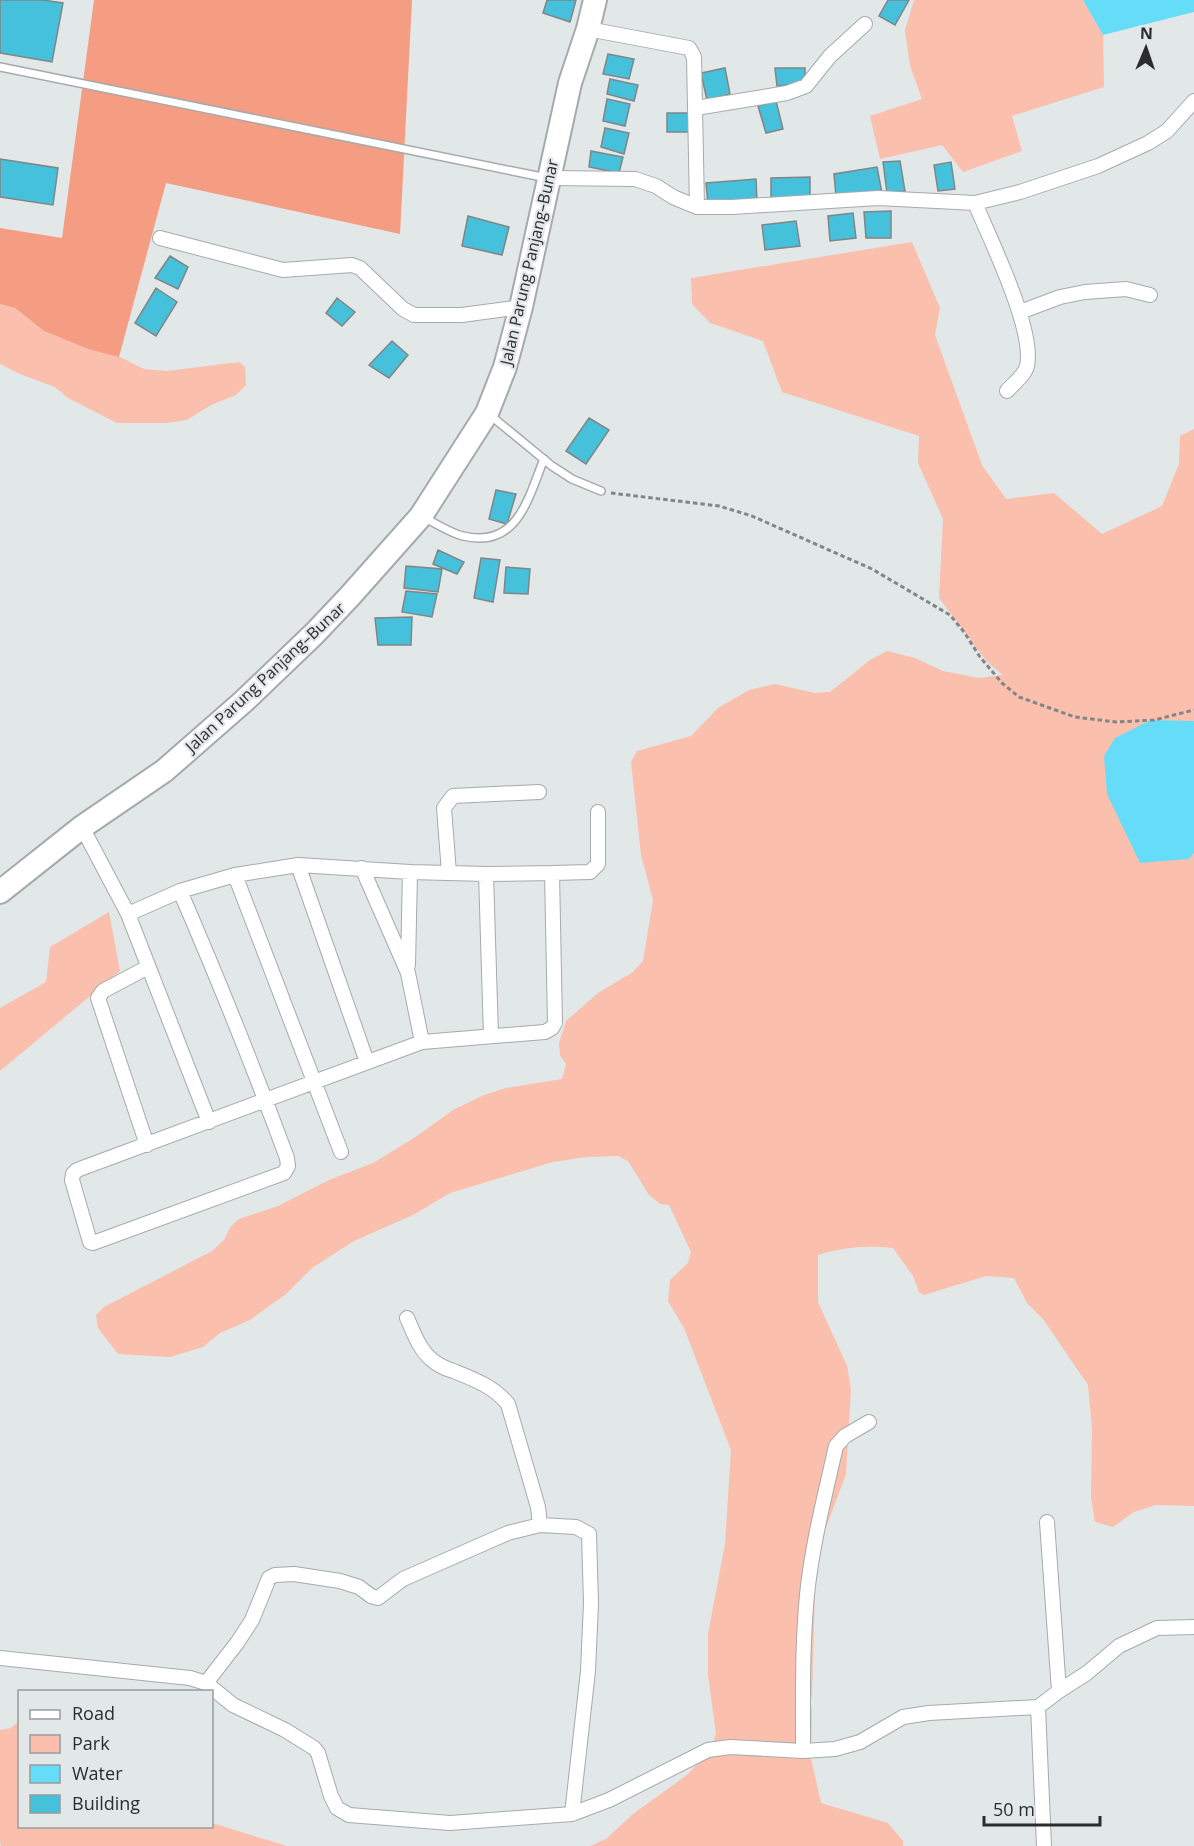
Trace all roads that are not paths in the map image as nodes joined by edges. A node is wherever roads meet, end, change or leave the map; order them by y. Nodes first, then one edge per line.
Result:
1 (595, 0) edge
2 (865, 24) dead end
3 (588, 29) junction
4 (0, 67) edge
5 (1194, 101) edge
6 (696, 108) junction
7 (550, 178) junction
8 (975, 203) junction
9 (697, 207) junction
10 (160, 238) dead end
11 (1150, 295) dead end
12 (521, 307) junction
13 (1020, 312) junction
14 (1007, 391) dead end
15 (487, 413) junction
16 (544, 459) junction
17 (601, 491) road end
18 (421, 516) junction
19 (539, 792) dead end
20 (598, 812) dead end
21 (82, 827) junction
22 (298, 865) junction
23 (362, 868) junction
24 (410, 872) junction
25 (449, 873) junction
26 (552, 873) junction
27 (486, 874) junction
28 (235, 875) junction
29 (180, 891) junction
30 (0, 892) edge
31 (128, 914) junction
32 (148, 967) junction
33 (408, 973) junction
34 (490, 1036) junction
35 (422, 1042) junction
36 (367, 1062) junction
37 (315, 1082) junction
38 (266, 1101) junction
39 (209, 1122) junction
40 (147, 1145) junction
41 (341, 1152) dead end
42 (407, 1318) dead end
43 (869, 1422) dead end
44 (1047, 1522) dead end
45 (540, 1525) junction
46 (1194, 1627) edge
47 (0, 1658) edge
48 (206, 1683) junction
49 (1059, 1691) junction
50 (1038, 1707) junction
51 (803, 1751) junction
52 (572, 1814) junction
53 (1044, 1846) edge

1 - 3 main road, Jalan Parung Panjang–Bunar
2 - 6 street
3 - 6 street
3 - 7 main road, Jalan Parung Panjang–Bunar
4 - 7 lane
5 - 8 street
6 - 9 street
7 - 9 street
7 - 12 main road, Jalan Parung Panjang–Bunar
8 - 9 street
8 - 13 street
10 - 12 street
11 - 13 street
12 - 15 main road, Jalan Parung Panjang–Bunar
13 - 14 street
15 - 16 lane
15 - 18 main road, Jalan Parung Panjang–Bunar
16 - 17 lane
16 - 18 lane
18 - 21 main road, Jalan Parung Panjang–Bunar
19 - 25 street
20 - 26 street
21 - 30 main road, Jalan Parung Panjang–Bunar
21 - 31 street
22 - 23 street
22 - 28 street
22 - 36 street
23 - 24 street
23 - 33 street
24 - 25 street
24 - 33 street
25 - 27 street
26 - 27 street
26 - 34 street
27 - 34 street
28 - 29 street
28 - 37 street
29 - 31 street
29 - 38 street
31 - 32 street
32 - 39 street
32 - 40 street
33 - 35 street
34 - 35 street
35 - 36 street
36 - 37 street
37 - 38 street
37 - 41 street
38 - 39 street
38 - 40 street
39 - 40 street
42 - 45 street
43 - 51 street
44 - 49 street
45 - 48 street
45 - 52 street
46 - 49 street
47 - 48 street
48 - 52 street
49 - 50 street
50 - 51 street
50 - 53 street
51 - 52 street

